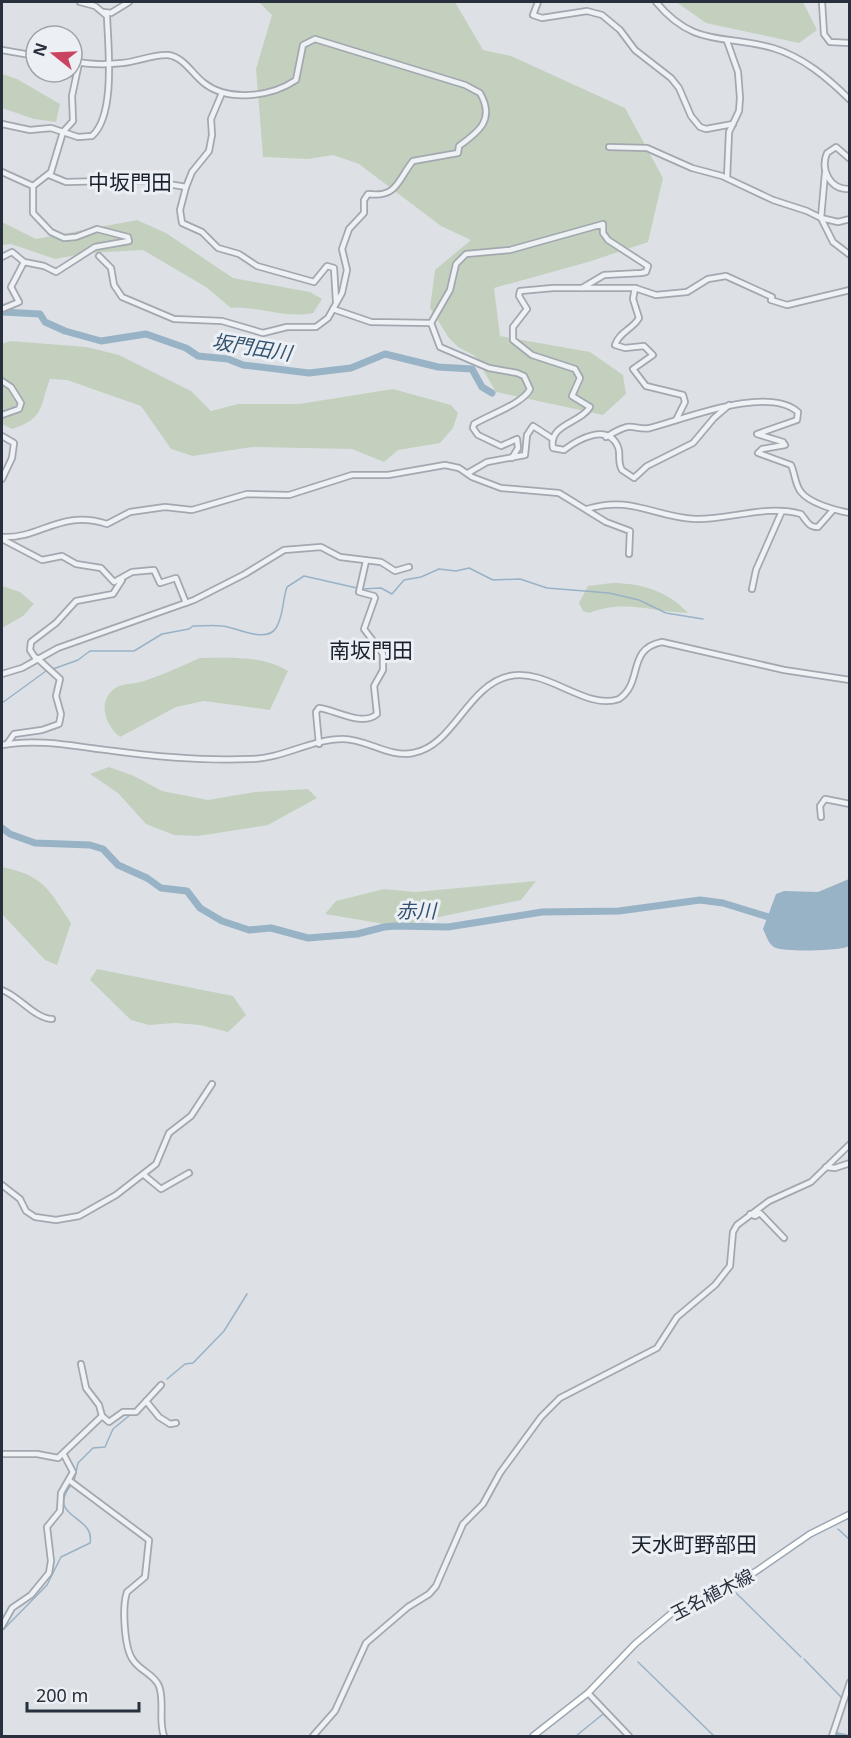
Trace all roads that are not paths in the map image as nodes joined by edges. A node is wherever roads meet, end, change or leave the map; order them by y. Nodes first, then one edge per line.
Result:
1 (80, 2) edge
2 (129, 2) edge
3 (538, 2) edge
4 (656, 2) edge
5 (822, 2) edge
6 (104, 12) junction
7 (727, 40) junction
8 (849, 43) edge
9 (2, 50) edge
10 (24, 54) edge
11 (109, 63) junction
12 (84, 64) edge
13 (75, 84) edge
14 (222, 93) junction
15 (849, 100) edge
16 (2, 124) edge
17 (733, 124) junction
18 (63, 132) junction
19 (609, 147) dead end
20 (849, 159) edge
21 (825, 170) junction
22 (2, 172) edge
23 (49, 175) junction
24 (727, 178) junction
25 (33, 186) junction
26 (186, 187) junction
27 (849, 189) edge
28 (820, 218) junction
29 (849, 219) edge
30 (849, 249) edge
31 (847, 254) edge
32 (99, 256) dead end
33 (2, 257) edge
34 (24, 262) junction
35 (582, 288) junction
36 (634, 288) junction
37 (849, 290) edge
38 (336, 301) junction
39 (2, 309) edge
40 (333, 309) junction
41 (431, 323) junction
42 (2, 381) edge
43 (729, 405) junction
44 (2, 415) edge
45 (676, 420) junction
46 (2, 436) edge
47 (606, 437) junction
48 (553, 439) junction
49 (512, 458) junction
50 (468, 473) junction
51 (2, 478) edge
52 (586, 509) junction
53 (782, 510) junction
54 (833, 510) junction
55 (849, 513) edge
56 (2, 538) edge
57 (629, 554) dead end
58 (366, 561) junction
59 (409, 567) dead end
60 (122, 580) junction
61 (752, 589) dead end
62 (186, 603) junction
63 (37, 658) junction
64 (2, 674) edge
65 (849, 680) edge
66 (319, 744) junction
67 (4, 745) edge
68 (849, 804) edge
69 (821, 817) dead end
70 (2, 990) edge
71 (52, 1020) dead end
72 (212, 1084) dead end
73 (849, 1144) edge
74 (849, 1163) edge
75 (826, 1167) junction
76 (189, 1173) dead end
77 (144, 1175) junction
78 (2, 1185) edge
79 (750, 1214) junction
80 (784, 1238) dead end
81 (81, 1364) dead end
82 (161, 1385) dead end
83 (146, 1401) junction
84 (102, 1416) junction
85 (176, 1423) dead end
86 (2, 1454) edge
87 (64, 1455) junction
88 (70, 1481) junction
89 (849, 1514) edge
90 (2, 1626) edge
91 (849, 1682) edge
92 (588, 1693) junction
93 (833, 1734) edge
94 (628, 1736) edge
95 (164, 1737) edge
96 (313, 1737) edge
97 (533, 1737) edge

1 - 6 street
2 - 6 street
3 - 17 street
4 - 7 street
5 - 8 street
6 - 11 street
7 - 15 street
7 - 17 street
9 - 10 street
11 - 12 street
11 - 14 street
11 - 18 street
13 - 18 street
14 - 26 street
14 - 38 street
16 - 18 street
17 - 24 street
18 - 23 street
19 - 24 street
20 - 21 street
21 - 27 street
21 - 28 street
22 - 25 street
23 - 25 street
23 - 26 street
24 - 28 street
25 - 34 street
26 - 38 street
28 - 29 street
28 - 31 street
30 - 31 street
32 - 40 street
33 - 34 street
34 - 39 street
35 - 36 street
35 - 41 street
35 - 48 street
36 - 37 street
36 - 45 street
38 - 40 street
40 - 41 street
41 - 49 street
42 - 44 street
43 - 45 street
43 - 47 street
43 - 54 street
45 - 47 street
46 - 51 street
47 - 48 street
48 - 49 street
49 - 50 street
50 - 52 street
50 - 56 street
52 - 53 street
52 - 57 street
53 - 54 street
53 - 61 street
54 - 55 street
56 - 60 street
58 - 59 street
58 - 62 street
58 - 66 street
60 - 62 street
60 - 63 street
62 - 63 street
63 - 64 street
63 - 67 street
65 - 66 street
66 - 67 street
68 - 69 street
70 - 71 street
72 - 77 street
73 - 75 street
74 - 75 street
75 - 79 street
76 - 77 street
77 - 78 street
79 - 80 street
79 - 96 street
81 - 84 street
82 - 83 street
83 - 84 street
83 - 85 street
84 - 87 street
86 - 87 street
87 - 88 street
88 - 90 street
88 - 95 street
89 - 92 main road, 玉名植木線
91 - 93 street
92 - 94 street
92 - 97 main road, 玉名植木線

